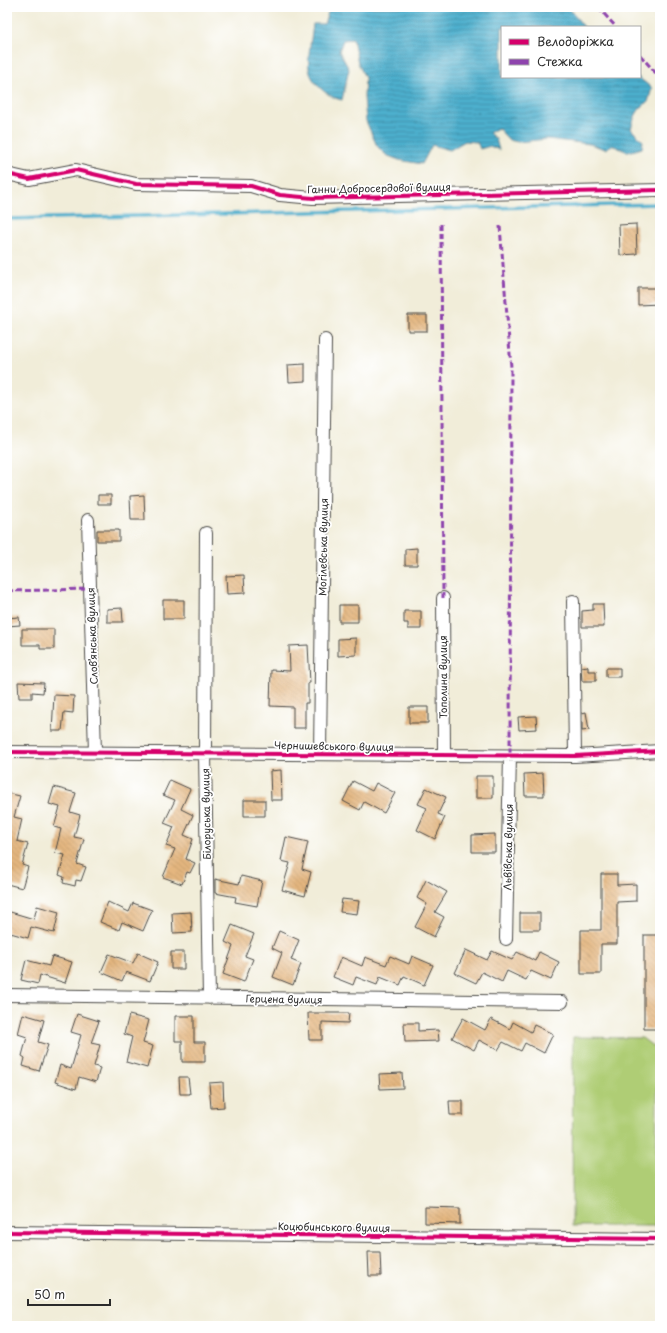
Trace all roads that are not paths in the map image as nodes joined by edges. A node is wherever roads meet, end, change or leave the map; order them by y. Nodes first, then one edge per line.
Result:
1 (7, 174) edge
2 (660, 190) edge
3 (325, 340) dead end
4 (88, 520) dead end
5 (206, 533) dead end
6 (443, 598) dead end
7 (573, 601) dead end
8 (660, 751) edge
9 (7, 752) edge
10 (96, 752) junction
11 (205, 753) junction
12 (320, 754) junction
13 (444, 755) junction
14 (510, 756) junction
15 (575, 756) junction
16 (506, 939) dead end
17 (7, 995) edge
18 (209, 998) junction
19 (562, 1002) dead end
20 (7, 1232) edge
21 (660, 1238) edge

1 - 2 street, Ганни Добросердової вулиця
3 - 12 street, Могілевська вулиця
4 - 10 street, Слов’янська вулиця
5 - 11 street, Білоруська вулиця
6 - 13 street, Тополина вулиця
7 - 15 street
8 - 15 street, Чернишевського вулиця
9 - 10 street, Чернишевського вулиця
10 - 11 street, Чернишевського вулиця
11 - 12 street, Чернишевського вулиця
11 - 18 street, Білоруська вулиця
12 - 13 street, Чернишевського вулиця
13 - 14 street, Чернишевського вулиця
14 - 15 street, Чернишевського вулиця
14 - 16 street, Львівська вулиця
17 - 18 street, Герцена вулиця
18 - 19 street, Герцена вулиця
20 - 21 street, Коцюбинського вулиця

